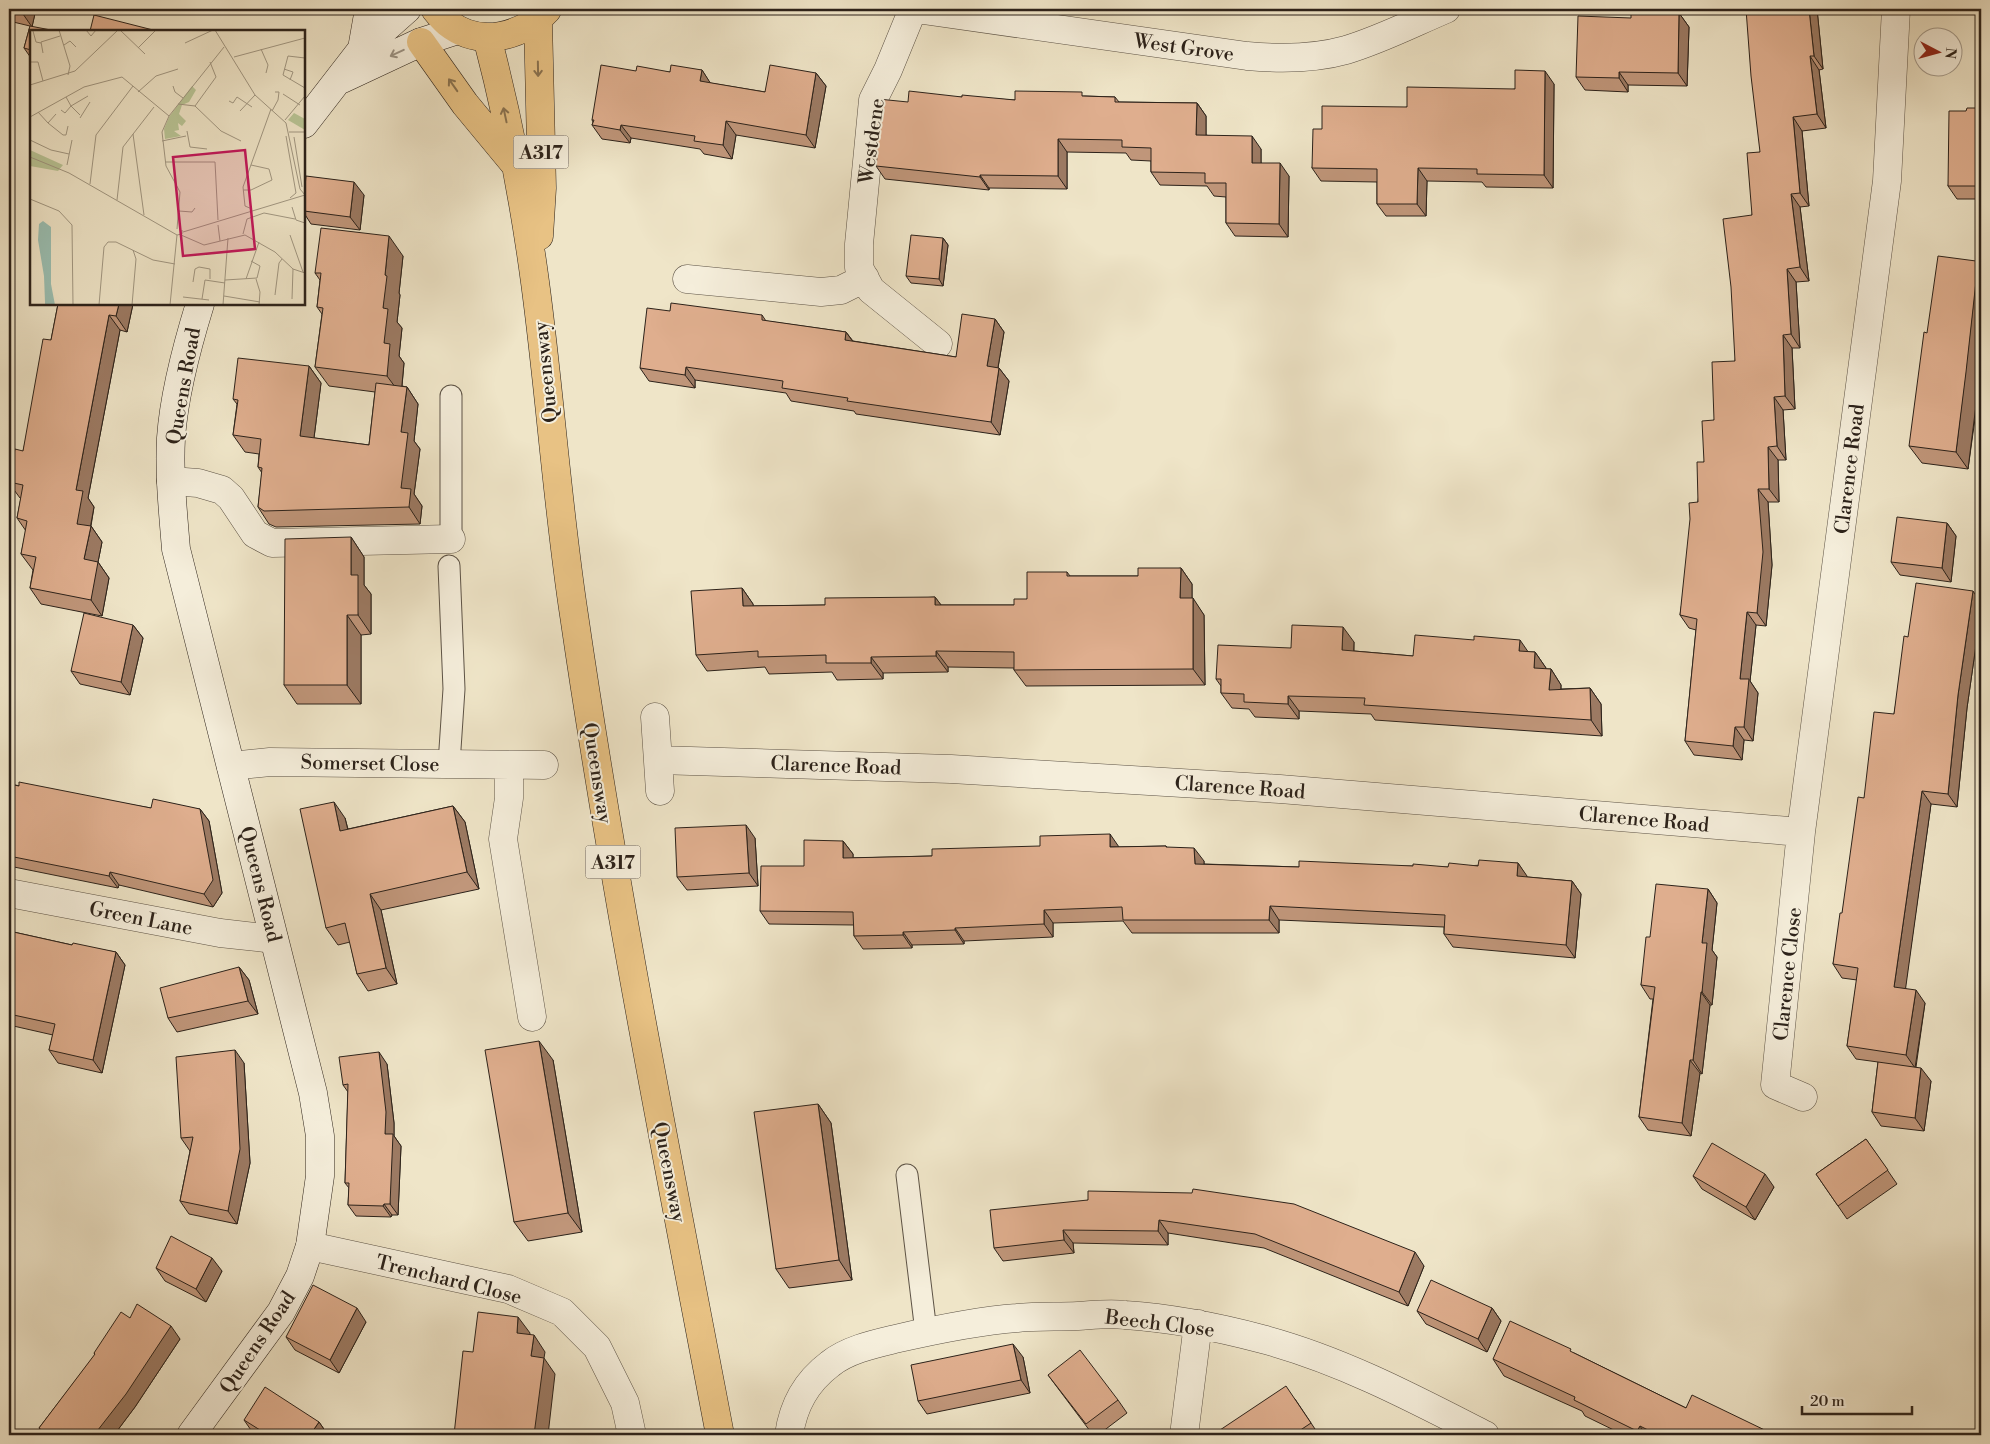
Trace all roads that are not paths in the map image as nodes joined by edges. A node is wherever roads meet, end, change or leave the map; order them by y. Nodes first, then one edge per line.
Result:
1 (369, 9) edge
2 (407, 9) edge
3 (435, 9) edge
4 (914, 9) edge
5 (1446, 9) edge
6 (1896, 9) edge
7 (543, 14) edge
8 (458, 30) junction
9 (487, 37) junction
10 (420, 42) junction
11 (362, 49) junction
12 (336, 82) junction
13 (305, 123) edge
14 (516, 165) junction
15 (865, 278) junction
16 (687, 279) dead end
17 (535, 284) junction
18 (200, 305) edge
19 (938, 344) dead end
20 (450, 396) dead end
21 (171, 481) junction
22 (451, 539) joint
23 (449, 566) dead end
24 (655, 717) dead end
25 (658, 760) junction
26 (449, 764) junction
27 (509, 765) junction
28 (544, 765) dead end
29 (231, 766) junction
30 (660, 791) dead end
31 (1801, 832) junction
32 (9, 893) edge
33 (274, 939) junction
34 (532, 1017) dead end
35 (1803, 1097) dead end
36 (907, 1175) dead end
37 (310, 1246) junction
38 (1198, 1324) junction
39 (926, 1332) junction
40 (191, 1435) edge
41 (632, 1435) edge
42 (720, 1435) edge
43 (789, 1435) edge
44 (1184, 1435) edge
45 (1485, 1435) edge

1 - 11 street
2 - 11 street
3 - 8 main road
4 - 5 street, West Grove
4 - 15 street, Westdene
6 - 31 street, Clarence Road
7 - 9 main road
7 -> 17 main road, Queensway / A317
8 - 9 main road
8 - 10 street
14 -> 9 main road, Queensway / A317
10 -> 12 street
14 -> 10 main road, A317
11 - 12 street
12 - 13 street
14 - 17 main road, Queensway / A317
15 - 16 street
15 - 19 street, Westdene
17 - 42 main road, Queensway / A317
18 - 21 street, Queens Road
20 - 22 lane
21 - 22 street
21 - 29 street, Queens Road
23 - 26 lane
24 - 25 street
25 - 30 street
25 - 31 street, Clarence Road
26 - 27 street, Somerset Close
26 - 29 street, Somerset Close
27 - 28 street, Somerset Close
27 - 34 street
29 - 33 street, Queens Road
31 - 35 street, Clarence Close
32 - 33 street, Green Lane
33 - 37 street, Queens Road
36 - 39 lane
37 - 40 street, Queens Road
37 - 41 street, Trenchard Close
38 - 39 street, Beech Close
38 - 44 street
38 - 45 street, Beech Close
39 - 43 street, Beech Close

